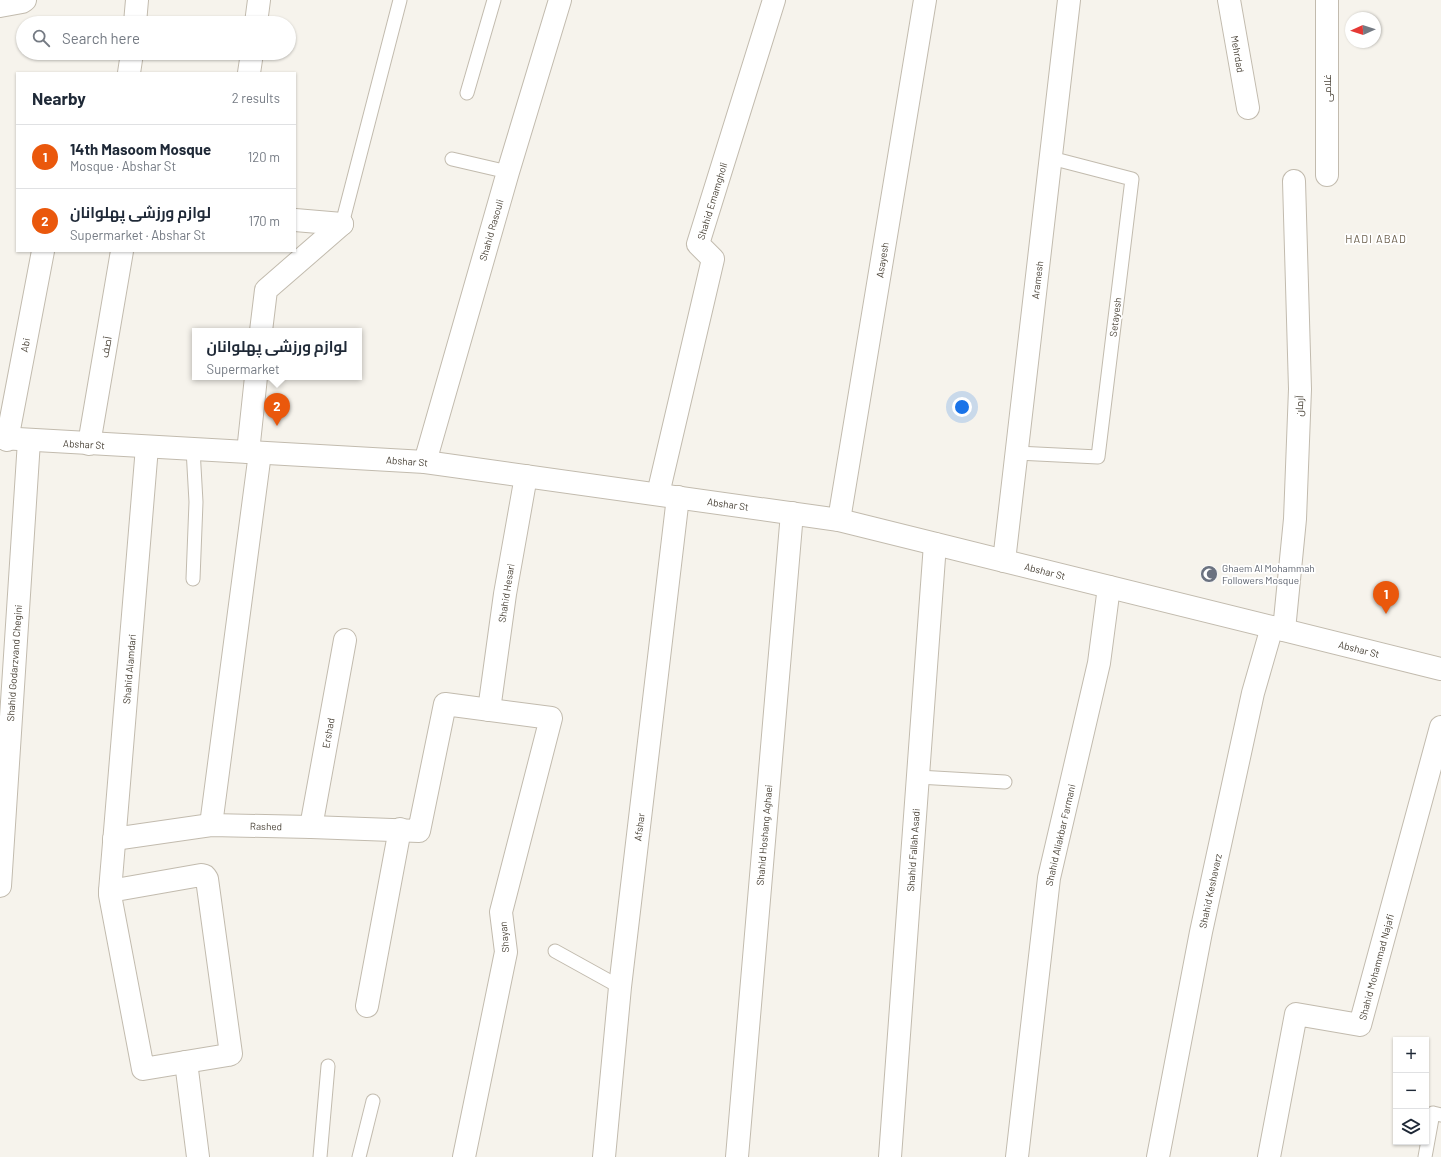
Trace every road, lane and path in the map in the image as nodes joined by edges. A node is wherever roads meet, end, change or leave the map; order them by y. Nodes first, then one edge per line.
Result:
1 (25, 0) edge
2 (137, 0) edge
3 (259, 0) edge
4 (400, 0) edge
5 (494, 0) edge
6 (560, 0) edge
7 (774, 0) edge
8 (925, 0) edge
9 (1069, 0) edge
10 (1229, 0) edge
11 (1327, 0) edge
12 (0, 6) edge
13 (136, 16) edge
14 (257, 16) edge
15 (131, 60) edge
16 (251, 60) edge
17 (130, 72) edge
18 (249, 72) edge
19 (467, 93) dead end
20 (1248, 108) dead end
21 (1051, 158) junction
22 (452, 159) dead end
23 (508, 172) junction
24 (1327, 175) dead end
25 (1294, 181) dead end
26 (296, 220) edge
27 (342, 224) junction
28 (43, 252) edge
29 (122, 252) edge
30 (261, 328) edge
31 (256, 380) edge
32 (4, 439) edge
33 (29, 441) junction
34 (89, 444) junction
35 (147, 447) junction
36 (193, 449) junction
37 (254, 453) junction
38 (1017, 453) junction
39 (425, 462) junction
40 (526, 476) junction
41 (668, 496) junction
42 (792, 513) junction
43 (839, 520) junction
44 (936, 544) junction
45 (1004, 561) junction
46 (193, 579) dead end
47 (1109, 587) junction
48 (1278, 629) junction
49 (345, 640) dead end
50 (1441, 669) edge
51 (489, 710) junction
52 (1441, 727) edge
53 (918, 777) junction
54 (1005, 782) dead end
55 (211, 825) junction
56 (311, 827) junction
57 (409, 830) junction
58 (114, 839) junction
59 (0, 886) edge
60 (110, 891) junction
61 (555, 951) dead end
62 (620, 987) junction
63 (366, 1006) dead end
64 (186, 1062) junction
65 (328, 1066) dead end
66 (373, 1101) dead end
67 (1441, 1114) edge
68 (198, 1157) edge
69 (320, 1157) edge
70 (359, 1157) edge
71 (464, 1157) edge
72 (604, 1157) edge
73 (737, 1157) edge
74 (890, 1157) edge
75 (1017, 1157) edge
76 (1158, 1157) edge
77 (1270, 1157) edge
78 (1425, 1157) edge

1 - 12 street
2 - 13 street
3 - 14 street
4 - 27 lane
5 - 19 lane
6 - 23 street, Shahid Rasouli
7 - 41 street, Shahid Emamgholi
8 - 43 street, Asayesh
9 - 21 street, Aramesh
10 - 20 street, Mehrdad
11 - 24 street, غلامی
15 - 17 street
16 - 18 street
21 - 38 street, Aramesh
21 - 38 lane, Setayesh
22 - 23 lane
23 - 39 street, Shahid Rasouli
25 - 48 street, آرمان
26 - 27 street
27 - 30 street
28 - 32 street, Abi
29 - 34 street, آصف
31 - 37 street
32 - 33 street, Abshar St
33 - 34 street, Abshar St
33 - 59 street, Shahid Godarzvand Chegini
34 - 35 street, Abshar St
35 - 36 street, Abshar St
35 - 58 street, Shahid Alamdari
36 - 37 street, Abshar St
36 - 46 lane
37 - 39 street, Abshar St
37 - 55 street
38 - 45 street, Aramesh
39 - 40 street, Abshar St
40 - 41 street, Abshar St
40 - 51 street, Shahid Hesari
41 - 42 street, Abshar St
41 - 62 street, Afshar
42 - 43 street, Abshar St
42 - 73 street, Shahid Hoshang Aghaei
43 - 44 street, Abshar St
44 - 45 street, Abshar St
44 - 53 street, Shahid Fallah Asadi
45 - 47 street, Abshar St
47 - 48 street, Abshar St
47 - 75 street, Shahid Aliakbar Farmani
48 - 50 street, Abshar St
48 - 76 street, Shahid Keshavarz
49 - 56 street, Ershad
51 - 57 street
51 - 71 street, Shayan
52 - 77 street, Shahid Mohammad Najafi
53 - 54 lane
53 - 74 street, Shahid Fallah Asadi
55 - 56 street, Rashed
55 - 58 street, Rashed
56 - 57 street, Rashed
57 - 63 street
58 - 60 street, Shahid Alamdari
60 - 64 street, Shahid Alamdari
60 - 64 street
61 - 62 lane
62 - 72 street, Afshar
64 - 68 street
65 - 69 lane
66 - 70 lane
67 - 78 lane

